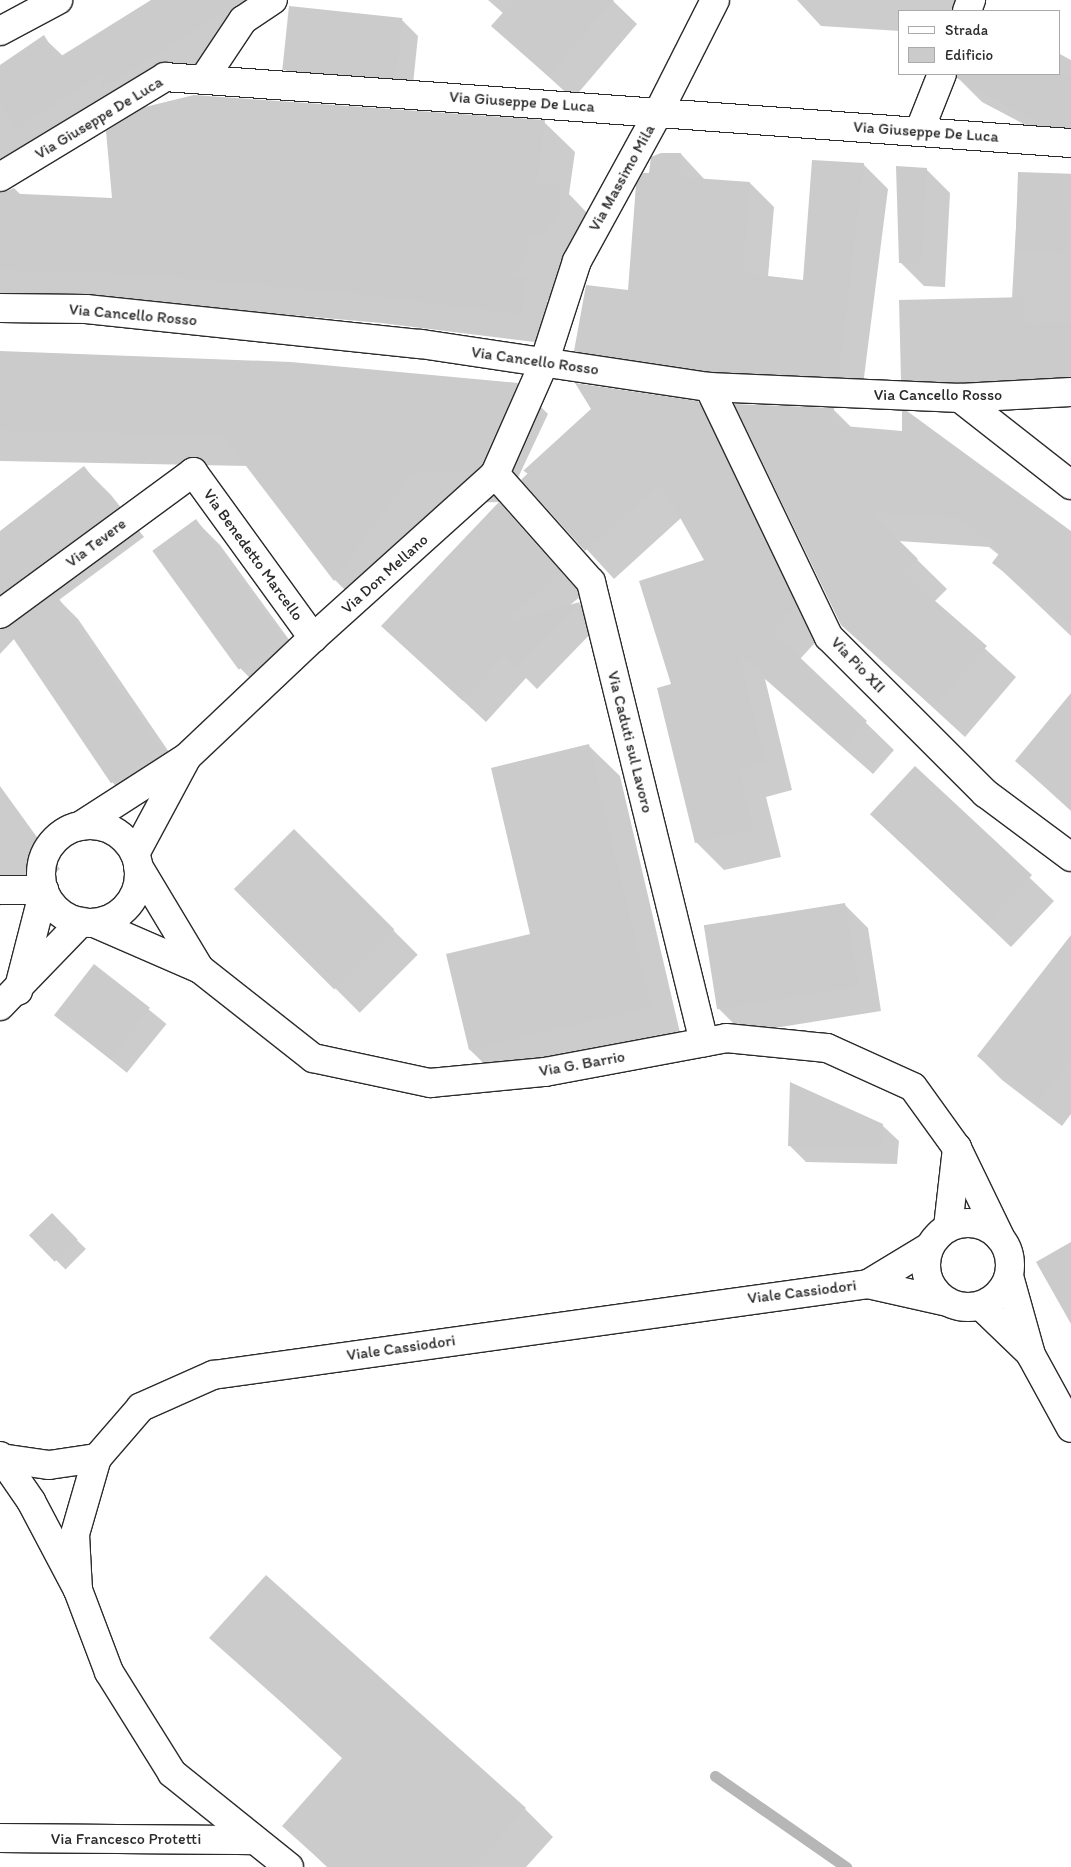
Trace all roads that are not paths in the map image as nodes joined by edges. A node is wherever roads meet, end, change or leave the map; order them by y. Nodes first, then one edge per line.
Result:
1 (58, 0) edge
2 (273, 0) edge
3 (715, 0) edge
4 (30, 7) edge
5 (0, 31) edge
6 (942, 75) edge
7 (203, 80) junction
8 (659, 111) junction
9 (918, 132) junction
10 (1071, 143) edge
11 (0, 177) edge
12 (0, 308) edge
13 (544, 363) junction
14 (709, 387) junction
15 (1071, 392) edge
16 (960, 398) junction
17 (192, 472) joint
18 (495, 474) junction
19 (1071, 485) edge
20 (0, 614) edge
21 (312, 638) junction
22 (187, 757) junction
23 (80, 826) junction
24 (1071, 857) edge
25 (136, 860) junction
26 (0, 890) edge
27 (44, 890) junction
28 (87, 923) junction
29 (200, 969) junction
30 (9, 998) edge
31 (704, 1042) junction
32 (956, 1148) junction
33 (948, 1227) junction
34 (1000, 1237) junction
35 (929, 1247) junction
36 (1009, 1276) junction
37 (868, 1284) junction
38 (947, 1302) junction
39 (980, 1306) junction
40 (1031, 1354) junction
41 (1071, 1428) edge
42 (1, 1457) edge
43 (97, 1458) junction
44 (78, 1590) junction
45 (0, 1838) edge
46 (252, 1840) junction
47 (289, 1867) edge

1 - 4 street
2 - 7 street
3 - 8 street, Via Massimo Mila
4 - 5 street
6 - 9 street
7 - 8 street, Via Giuseppe De Luca
7 - 11 street, Via Giuseppe De Luca
8 - 9 street, Via Giuseppe De Luca
8 - 13 street, Via Massimo Mila
9 - 10 street, Via Giuseppe De Luca
12 - 13 street, Via Cancello Rosso
13 - 14 street, Via Cancello Rosso
13 - 18 street, Via Don Mellano
14 - 16 street, Via Cancello Rosso
14 - 24 street, Via Pio XII
15 - 16 street, Via Cancello Rosso
16 - 19 street
17 - 20 street, Via Tevere
17 - 21 street, Via Benedetto Marcello
18 - 21 street, Via Don Mellano
18 - 31 street, Via Caduti sul Lavoro
21 - 22 street, Via Don Mellano
22 - 23 street
22 - 25 street
23 - 25 street
23 - 27 street
25 - 28 street
25 - 29 street
26 - 27 street
27 - 28 street
27 - 30 street
28 - 29 street
28 - 30 street
29 - 31 street, Via G. Barrio
31 - 32 street, Via G. Barrio
32 - 33 street
32 - 34 street, Via G. Barrio
33 - 34 street
33 - 35 street
34 - 36 street
35 - 37 street, Viale Cassiodori
35 - 38 street
36 - 39 street
36 - 40 street
37 - 38 street, Viale Cassiodori
37 - 43 street, Viale Cassiodori
38 - 39 street
39 - 40 street
40 - 41 street
42 - 43 street
42 - 44 street
43 - 44 street, Viale Cassiodori
44 - 46 street
45 - 46 street, Via Francesco Protetti
46 - 47 street

